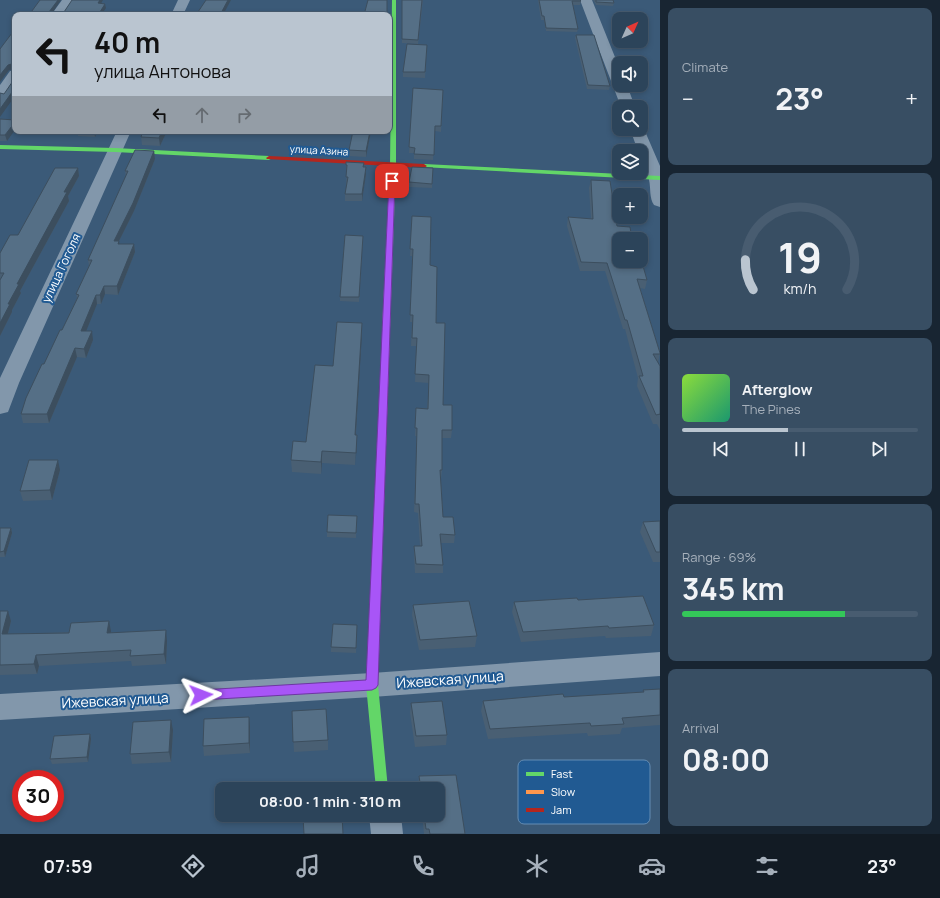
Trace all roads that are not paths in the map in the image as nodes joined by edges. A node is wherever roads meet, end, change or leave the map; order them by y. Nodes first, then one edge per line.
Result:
1 (68, 0) edge
2 (184, 0) edge
3 (394, 0) edge
4 (586, 0) edge
5 (59, 12) edge
6 (179, 12) edge
7 (612, 66) edge
8 (12, 78) edge
9 (0, 95) edge
10 (123, 134) edge
11 (640, 136) edge
12 (0, 146) edge
13 (115, 150) junction
14 (393, 165) junction
15 (658, 178) edge
16 (660, 202) edge
17 (4, 383) edge
18 (0, 407) edge
19 (660, 664) edge
20 (372, 685) junction
21 (0, 707) edge
22 (381, 782) edge
23 (386, 822) edge
24 (387, 834) edge

1 - 5 street
2 - 6 street
3 - 14 street
4 - 7 street
8 - 9 street
10 - 13 street, улица Гоголя
11 - 15 street
12 - 13 street, улица Азина
13 - 14 street, улица Азина
13 - 17 street, улица Гоголя
14 - 15 street, улица Азина
14 - 20 street
15 - 16 street
17 - 18 street, улица Гоголя
19 - 20 street, Ижевская улица
20 - 21 street, Ижевская улица
20 - 22 street
23 - 24 street

